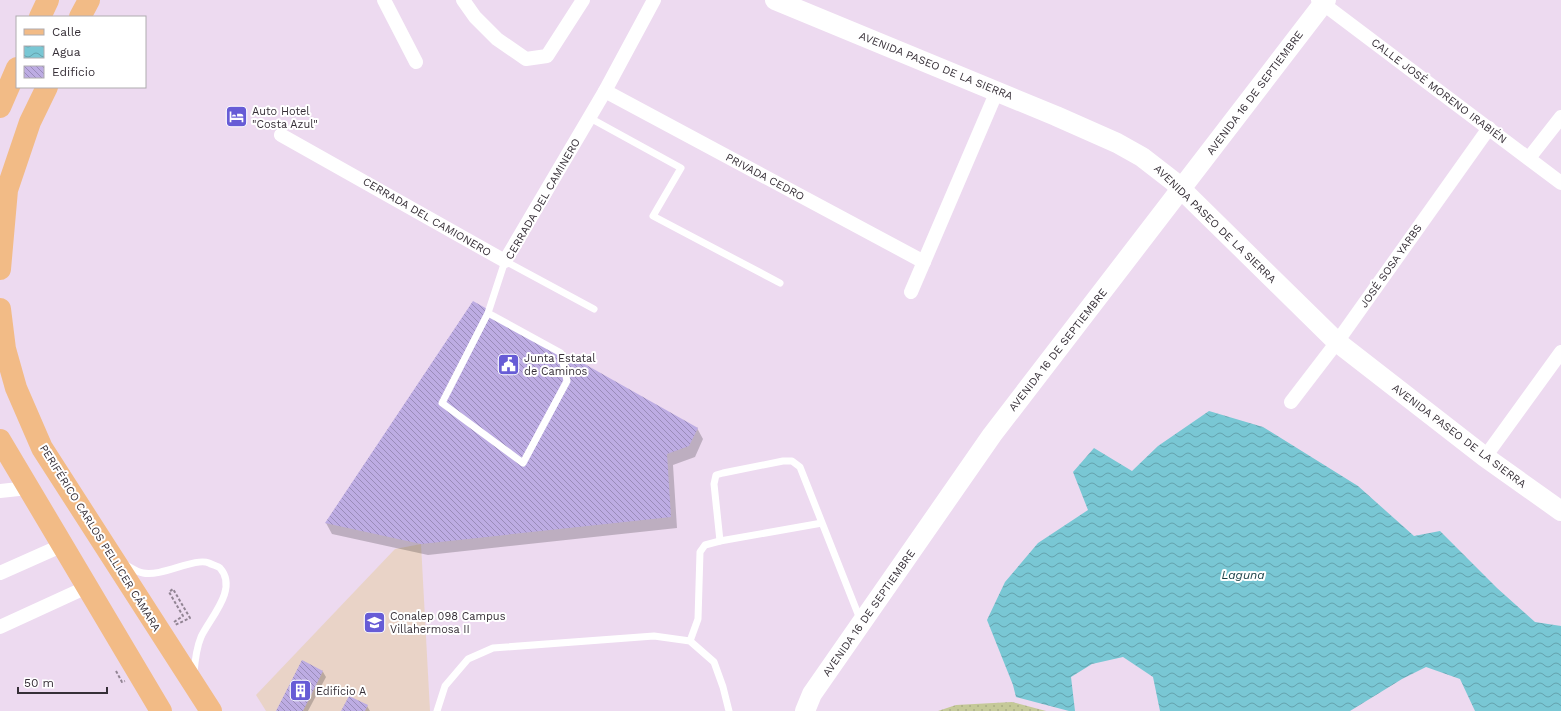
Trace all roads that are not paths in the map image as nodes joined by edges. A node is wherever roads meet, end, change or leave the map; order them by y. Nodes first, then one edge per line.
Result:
1 (48, 0) edge
2 (89, 0) edge
3 (384, 0) edge
4 (463, 0) edge
5 (583, 0) edge
6 (654, 0) edge
7 (775, 0) edge
8 (1322, 1) edge
9 (40, 16) edge
10 (81, 16) edge
11 (416, 62) dead end
12 (16, 70) edge
13 (47, 88) edge
14 (606, 91) junction
15 (997, 91) junction
16 (0, 107) edge
17 (1561, 117) edge
18 (590, 118) junction
19 (1489, 128) junction
20 (281, 135) dead end
21 (1529, 158) junction
22 (1561, 183) edge
23 (1182, 190) junction
24 (2, 224) edge
25 (505, 261) junction
26 (924, 262) junction
27 (0, 268) edge
28 (780, 283) dead end
29 (912, 292) dead end
30 (594, 309) dead end
31 (0, 310) edge
32 (488, 313) junction
33 (1337, 342) junction
34 (1561, 352) edge
35 (1291, 402) dead end
36 (0, 440) edge
37 (1485, 458) junction
38 (28, 488) junction
39 (0, 491) edge
40 (1561, 510) edge
41 (822, 523) junction
42 (720, 542) junction
43 (63, 545) junction
44 (112, 558) junction
45 (0, 574) edge
46 (87, 587) junction
47 (862, 623) junction
48 (0, 627) edge
49 (690, 642) junction
50 (193, 685) junction
51 (161, 711) edge
52 (211, 711) edge
53 (437, 711) edge
54 (728, 711) edge
55 (805, 711) edge

1 - 9 main road
2 - 10 main road
3 - 11 street
4 - 5 street
6 - 14 street, CERRADA DEL CAMINERO
7 - 15 main road, AVENIDA PASEO DE LA SIERRA
8 - 19 street, CALLE JOSÉ MORENO IRABIÉN
8 - 23 main road, AVENIDA 16 DE SEPTIEMBRE
12 - 16 main road
13 - 24 main road
14 - 18 street, CERRADA DEL CAMINERO
14 - 26 street, PRIVADA CEDRO
15 - 23 main road, AVENIDA PASEO DE LA SIERRA
15 - 26 street
17 - 21 street
18 - 25 street, CERRADA DEL CAMINERO
18 - 28 lane
19 - 21 street, CALLE JOSÉ MORENO IRABIÉN
19 - 33 street, JOSÉ SOSA YARBS
20 - 25 street, CERRADA DEL CAMIONERO
21 - 22 street, CALLE JOSÉ MORENO IRABIÉN
23 - 33 main road, AVENIDA PASEO DE LA SIERRA
23 - 47 main road, AVENIDA 16 DE SEPTIEMBRE
24 - 27 main road
25 - 30 lane, CERRADA DEL CAMIONERO
25 - 32 lane, CERRADA DEL CAMINERO
26 - 29 street
31 - 44 main road, PERIFÉRICO CARLOS PELLICER CÁMARA
32 - 32 lane, CERRADA DEL CAMINERO
33 - 35 street, JOSÉ SOSA YARBS
33 - 37 main road, AVENIDA PASEO DE LA SIERRA
34 - 37 street
36 - 38 main road
37 - 40 main road, AVENIDA PASEO DE LA SIERRA
38 - 39 street
38 - 43 main road
41 - 42 lane
41 - 42 lane
41 - 47 lane
42 - 49 lane
43 - 45 street
43 - 46 main road
44 - 50 main road, PERIFÉRICO CARLOS PELLICER CÁMARA
44 - 50 lane
46 - 48 street
46 - 51 main road
47 - 55 main road, AVENIDA 16 DE SEPTIEMBRE
49 - 53 lane
49 - 54 lane
50 - 52 main road, PERIFÉRICO CARLOS PELLICER CÁMARA

